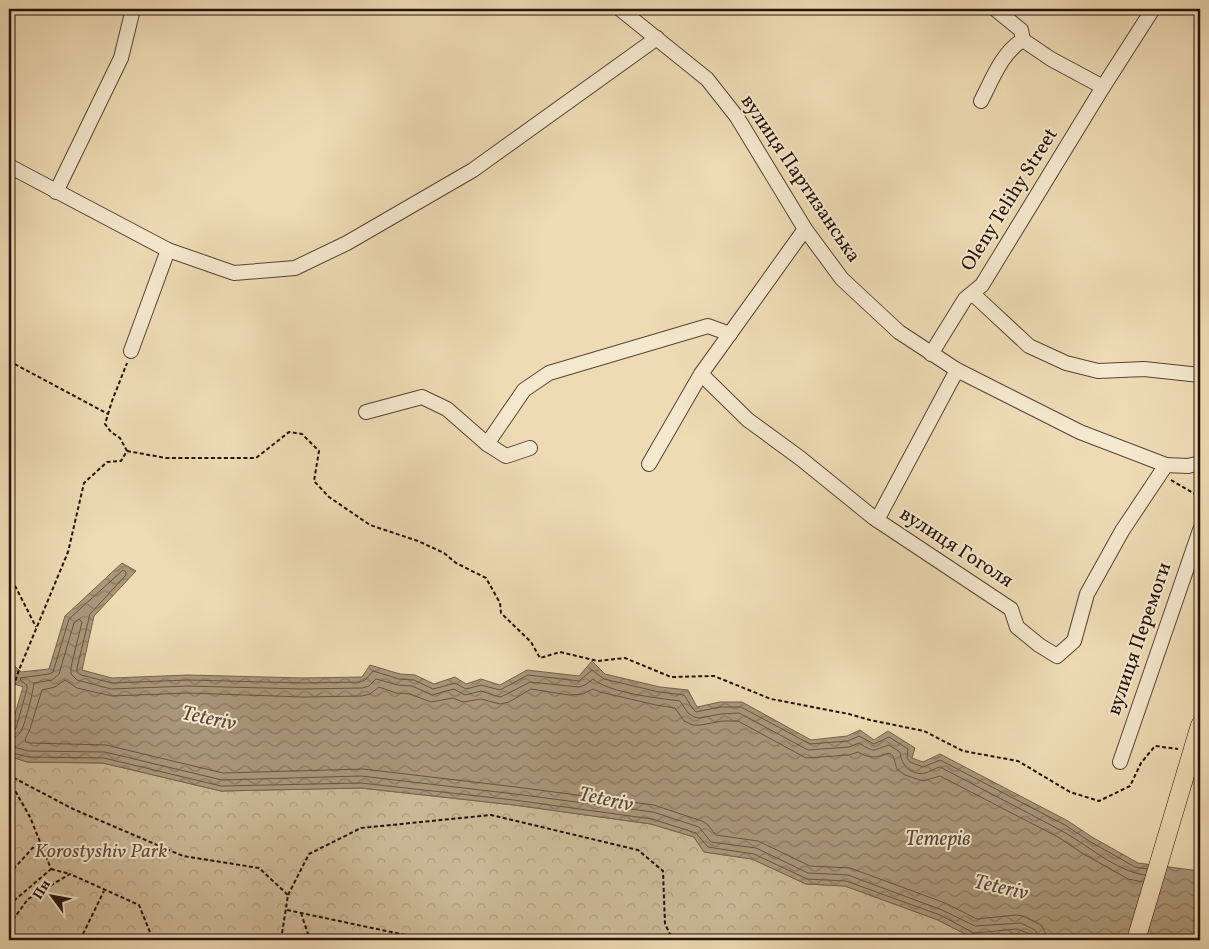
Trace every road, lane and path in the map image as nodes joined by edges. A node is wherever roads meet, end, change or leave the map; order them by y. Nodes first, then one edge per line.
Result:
1 (133, 9) edge
2 (620, 9) edge
3 (995, 9) edge
4 (1153, 9) edge
5 (657, 38) junction
6 (1023, 40) junction
7 (1103, 87) junction
8 (981, 101) dead end
9 (9, 166) edge
10 (56, 192) junction
11 (805, 229) junction
12 (168, 250) junction
13 (973, 294) junction
14 (730, 334) junction
15 (131, 351) joint
16 (931, 354) junction
17 (9, 361) edge
18 (957, 370) junction
19 (702, 374) junction
20 (1200, 375) edge
21 (366, 412) dead end
22 (108, 414) junction
23 (487, 444) junction
24 (530, 448) dead end
25 (127, 450) junction
26 (1200, 463) edge
27 (648, 464) dead end
28 (1163, 469) junction
29 (1200, 496) edge
30 (877, 520) junction
31 (1200, 530) edge
32 (9, 574) edge
33 (36, 628) junction
34 (9, 700) edge
35 (1200, 725) edge
36 (1192, 751) junction
37 (1120, 762) dead end
38 (9, 774) edge
39 (9, 780) edge
40 (40, 840) junction
41 (51, 868) junction
42 (9, 874) edge
43 (70, 874) junction
44 (104, 890) junction
45 (288, 895) junction
46 (9, 904) edge
47 (286, 910) junction
48 (301, 913) junction
49 (9, 925) edge
50 (80, 940) edge
51 (152, 940) edge
52 (281, 940) edge
53 (318, 940) edge
54 (429, 940) edge
55 (674, 940) edge
56 (1136, 940) edge

1 - 10 street
2 - 5 street, вулиця Партизанська
3 - 6 street
4 - 7 street, Oleny Telihy Street
5 - 11 street, вулиця Партизанська
5 - 12 street
6 - 7 street
6 - 8 street
7 - 13 street, Oleny Telihy Street
9 - 10 street
10 - 12 street
11 - 14 street
11 - 16 street, вулиця Партизанська
12 - 15 street
13 - 16 street, Oleny Telihy Street
13 - 20 street
14 - 19 street
14 - 23 street
15 - 22 path
16 - 18 street, вулиця Партизанська
17 - 22 path
18 - 28 street, вулиця Партизанська
18 - 30 street
19 - 27 street
19 - 30 street, вулиця Гоголя
21 - 23 street
22 - 25 path
23 - 24 street
25 - 33 path
25 - 36 path
26 - 28 street, вулиця Партизанська
28 - 29 path
28 - 30 street, вулиця Гоголя
31 - 37 street, вулиця Перемоги
32 - 33 path
33 - 34 path
35 - 36 main road
36 - 56 main road
38 - 45 path
39 - 40 path
40 - 41 path
40 - 42 path
41 - 43 path
41 - 46 path
43 - 44 path
43 - 49 path
44 - 50 path
44 - 51 path
45 - 47 path
45 - 55 path
47 - 48 path
47 - 52 path
48 - 53 path
48 - 54 path

